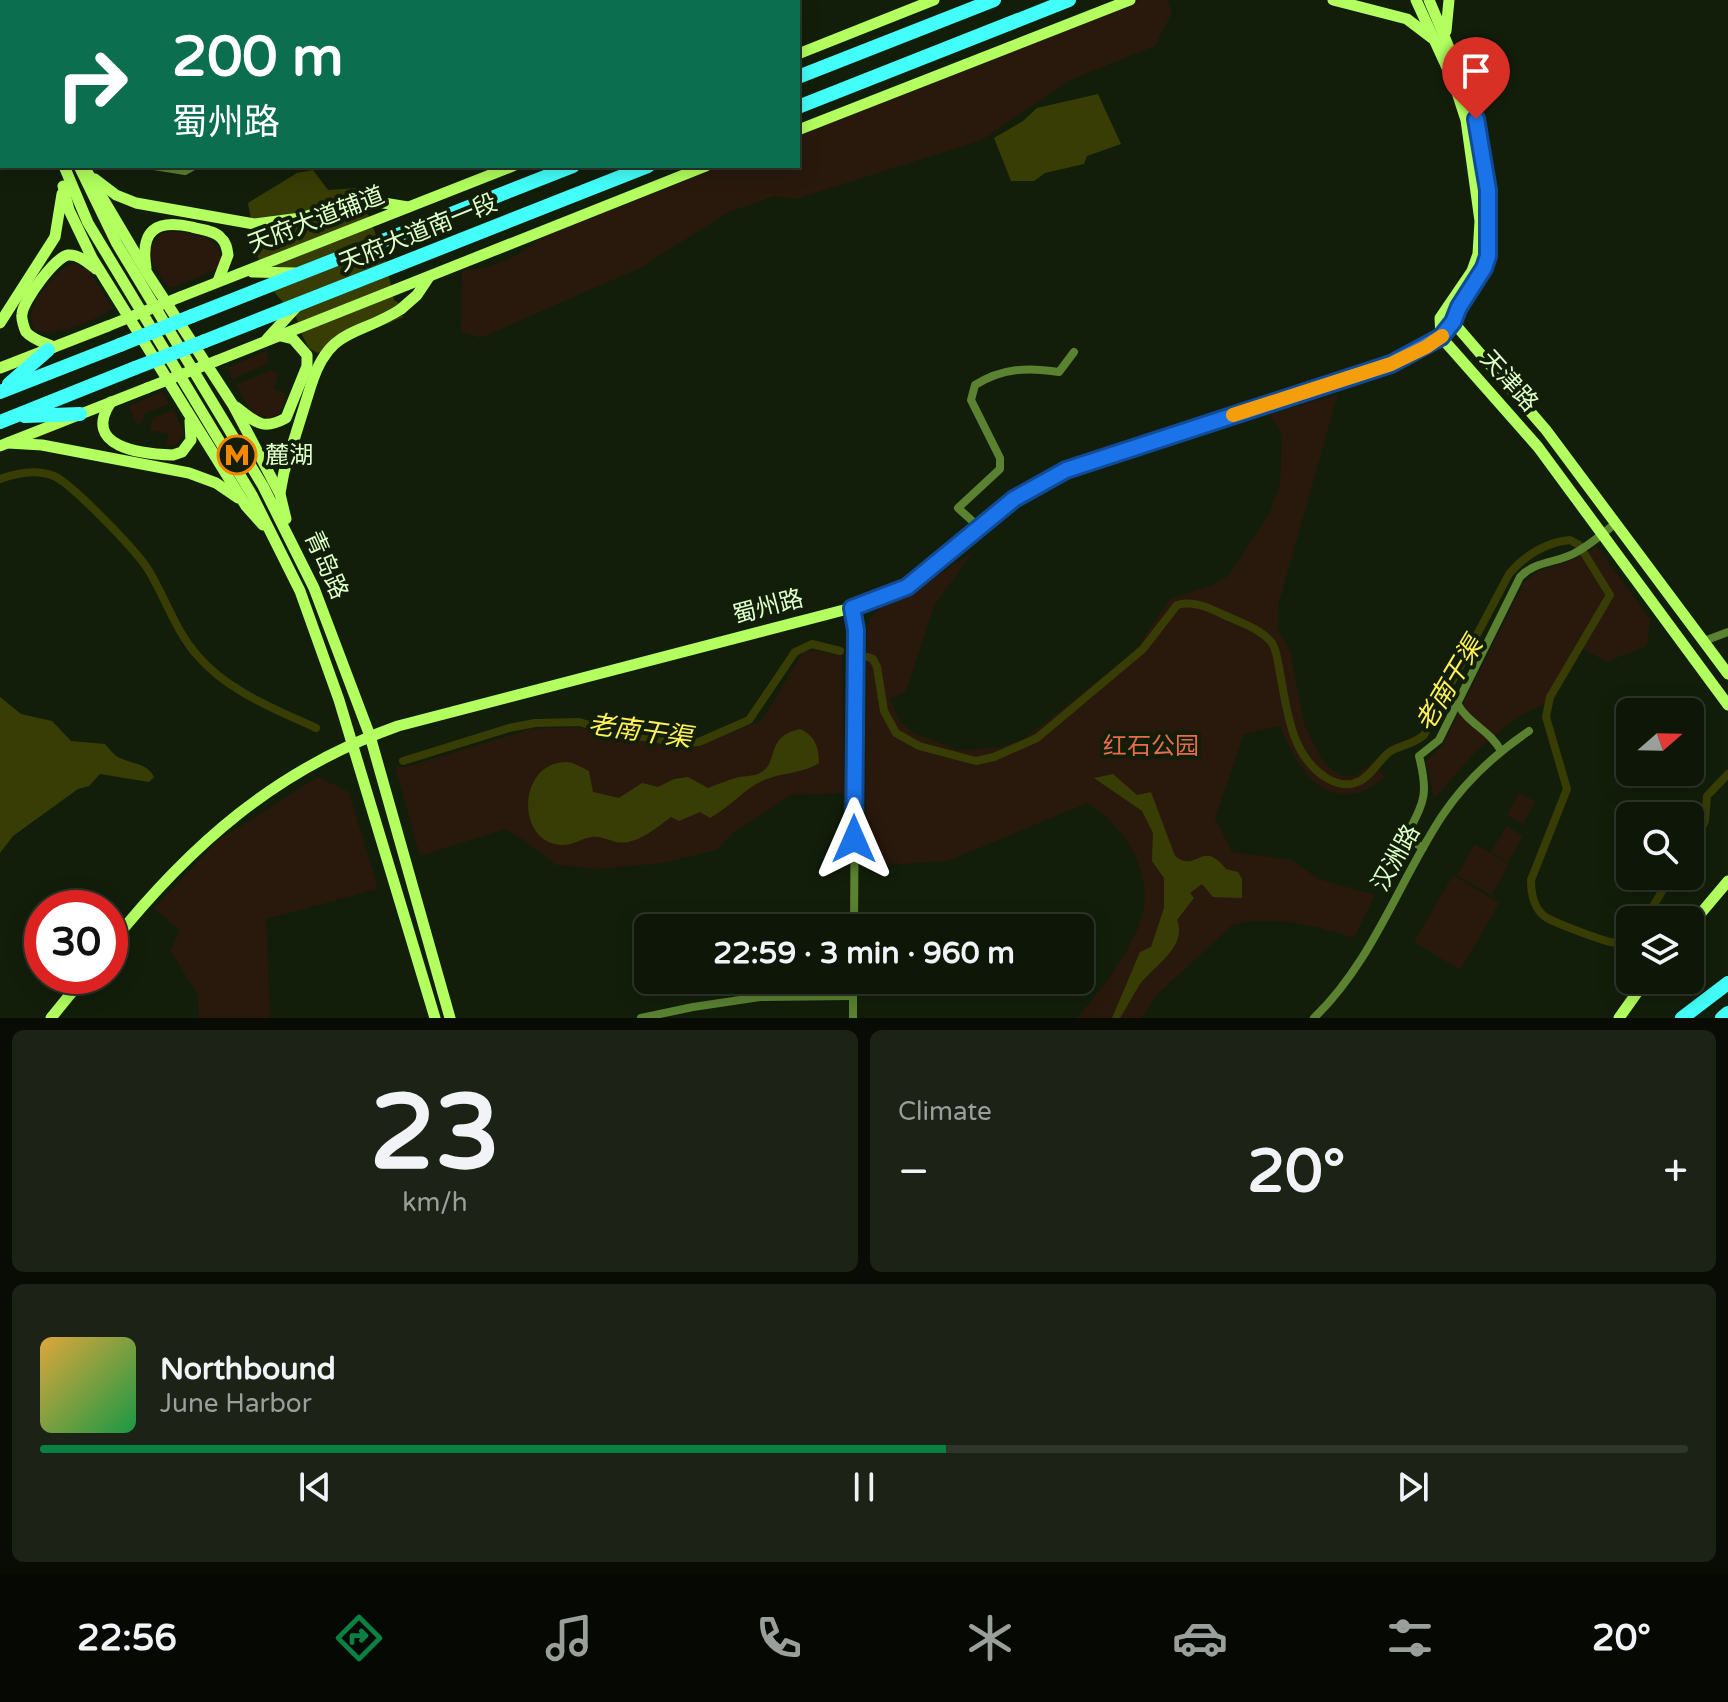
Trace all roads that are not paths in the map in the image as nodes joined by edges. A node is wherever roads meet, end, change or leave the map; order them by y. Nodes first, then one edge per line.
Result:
1 (934, 0) edge
2 (994, 0) edge
3 (1069, 0) edge
4 (1130, 0) edge
5 (1333, 0) edge
6 (1416, 0) edge
7 (1431, 0) edge
8 (1449, 0) edge
9 (1441, 41) junction
10 (800, 53) edge
11 (800, 76) edge
12 (800, 106) edge
13 (800, 129) edge
14 (63, 168) edge
15 (64, 168) edge
16 (82, 168) edge
17 (83, 168) edge
18 (166, 168) edge
19 (190, 168) edge
20 (508, 168) edge
21 (568, 168) edge
22 (643, 168) edge
23 (701, 168) edge
24 (92, 177) junction
25 (63, 186) junction
26 (408, 207) junction
27 (101, 272) junction
28 (147, 273) junction
29 (261, 275) junction
30 (430, 277) junction
31 (218, 281) junction
32 (284, 314) junction
33 (1453, 322) junction
34 (0, 323) edge
35 (280, 336) junction
36 (1441, 337) junction
37 (264, 342) junction
38 (51, 348) junction
39 (1074, 352) dead end
40 (0, 368) edge
41 (1, 391) edge
42 (111, 402) junction
43 (233, 405) junction
44 (188, 413) junction
45 (80, 414) junction
46 (6, 419) edge
47 (4, 444) edge
48 (280, 494) junction
49 (246, 506) junction
50 (1616, 523) junction
51 (980, 528) junction
52 (1603, 534) junction
53 (289, 535) junction
54 (276, 541) junction
55 (852, 608) junction
56 (1728, 632) edge
57 (1704, 641) junction
58 (1728, 674) edge
59 (1457, 703) junction
60 (1728, 705) edge
61 (1529, 731) dead end
62 (370, 736) junction
63 (353, 744) junction
64 (1501, 751) junction
65 (1423, 848) junction
66 (1728, 881) edge
67 (1704, 909) edge
68 (854, 914) edge
69 (128, 924) edge
70 (1728, 983) edge
71 (70, 994) edge
72 (1636, 994) edge
73 (853, 996) joint
74 (1728, 1013) edge
75 (51, 1018) edge
76 (435, 1018) edge
77 (450, 1018) edge
78 (641, 1018) edge
79 (853, 1018) edge
80 (1314, 1018) edge
81 (1619, 1018) edge
82 (1682, 1018) edge
83 (1722, 1018) edge

1 - 10 street
2 - 11 highway
3 - 12 highway
4 - 13 street
5 - 9 street
6 - 9 street
7 - 9 street
8 - 9 street
9 - 33 street
9 - 36 street
14 - 25 street
15 - 54 street, 青岛路
16 - 53 street, 青岛路
17 - 24 street
18 - 19 street
20 - 26 street, 天府大道辅道
21 - 29 highway, 天府大道南一段
22 - 32 highway, 天府大道南一段
23 - 30 street
24 - 26 street
24 - 28 street
25 - 27 street
25 - 34 street
26 - 29 street, 天府大道辅道
27 - 38 street
27 - 44 street
28 - 31 street
28 - 43 street
29 - 31 street, 天府大道辅道
29 - 41 highway, 天府大道南一段, bridge
30 - 35 street
30 - 48 street, bridge
31 - 38 street, 天府大道辅道, bridge
32 - 37 street
32 - 46 highway, 天府大道南一段, bridge
33 - 36 street, 蜀州路
33 - 50 street, 天津路
35 - 37 street
35 - 43 street
36 - 51 street, 蜀州路
36 - 52 street, 天津路
37 - 42 street, bridge
38 - 40 street
38 - 41 highway
39 - 51 street
42 - 44 street
42 - 45 street
43 - 48 street
44 - 49 street
45 - 46 highway
45 - 47 street
47 - 49 street
48 - 53 street
49 - 54 street
50 - 52 street
50 - 57 street, 天津路
51 - 55 street, 蜀州路
52 - 59 street
52 - 60 street, 天津路
53 - 62 street, 青岛路
54 - 63 street, 青岛路
55 - 62 street, 蜀州路
55 - 68 street
56 - 57 street
57 - 58 street, 天津路
59 - 64 street
59 - 65 street
61 - 64 street, 汉洲路
62 - 63 street, 蜀州路
62 - 77 street, 青岛路
63 - 69 street, 蜀州路
63 - 76 street, 青岛路
64 - 65 street, 汉洲路
65 - 80 street, 汉洲路
66 - 67 street
70 - 82 highway
71 - 75 street
72 - 81 street
73 - 78 street
73 - 79 street
74 - 83 highway

